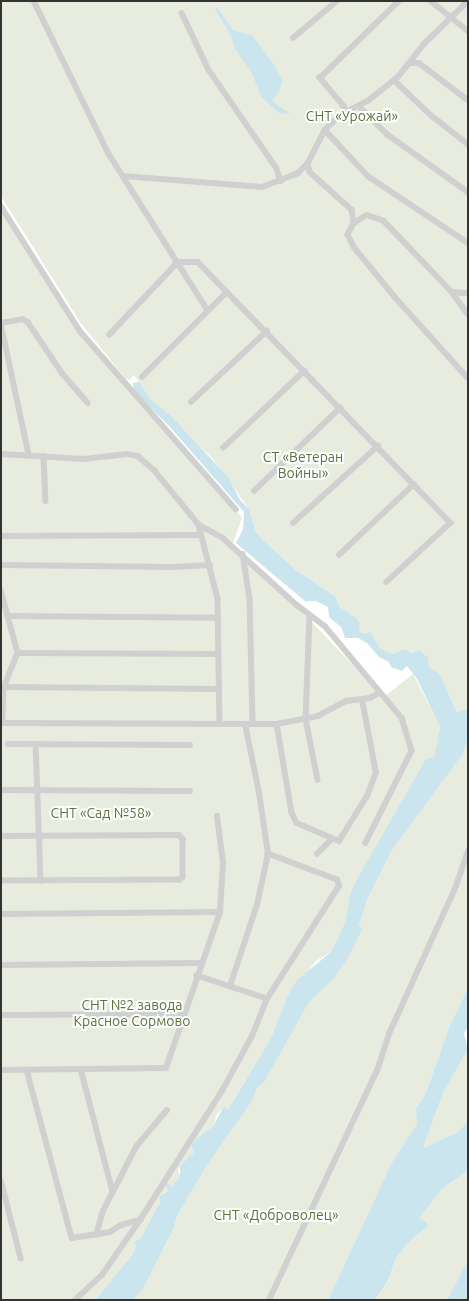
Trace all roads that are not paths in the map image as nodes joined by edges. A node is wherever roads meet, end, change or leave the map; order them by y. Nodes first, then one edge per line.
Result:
1 (34, 1) edge
2 (338, 1) edge
3 (399, 1) edge
4 (431, 1) edge
5 (468, 1) edge
6 (182, 13) dead end
7 (452, 17) junction
8 (468, 31) edge
9 (293, 38) dead end
10 (411, 63) junction
11 (394, 80) junction
12 (468, 100) edge
13 (359, 106) junction
14 (343, 114) junction
15 (325, 130) junction
16 (468, 144) edge
17 (308, 163) junction
18 (123, 176) junction
19 (281, 181) junction
20 (468, 192) edge
21 (1, 206) edge
22 (354, 223) junction
23 (468, 243) edge
24 (178, 262) junction
25 (226, 292) junction
26 (452, 292) junction
27 (468, 293) edge
28 (207, 309) junction
29 (468, 314) edge
30 (1, 323) edge
31 (267, 331) junction
32 (109, 335) dead end
33 (304, 371) junction
34 (142, 377) dead end
35 (468, 378) edge
36 (191, 402) dead end
37 (88, 404) dead end
38 (340, 408) junction
39 (378, 446) junction
40 (222, 448) dead end
41 (1, 454) edge
42 (29, 455) junction
43 (44, 456) junction
44 (414, 484) junction
45 (254, 491) dead end
46 (46, 501) dead end
47 (236, 509) dead end
48 (293, 523) dead end
49 (199, 525) junction
50 (201, 535) junction
51 (1, 536) edge
52 (243, 554) junction
53 (339, 555) dead end
54 (1, 565) edge
55 (210, 565) junction
56 (387, 582) dead end
57 (1, 590) edge
58 (7, 616) junction
59 (310, 616) junction
60 (217, 618) junction
61 (18, 654) junction
62 (217, 654) junction
63 (4, 687) junction
64 (219, 688) junction
65 (379, 693) junction
66 (362, 700) junction
67 (306, 719) junction
68 (2, 722) edge
69 (220, 724) junction
70 (245, 724) junction
71 (253, 724) junction
72 (277, 724) junction
73 (8, 744) dead end
74 (36, 744) junction
75 (190, 745) dead end
76 (318, 780) dead end
77 (1, 790) edge
78 (38, 790) junction
79 (190, 791) dead end
80 (217, 816) dead end
81 (1, 836) edge
82 (39, 836) junction
83 (331, 840) junction
84 (366, 843) dead end
85 (468, 851) edge
86 (268, 854) junction
87 (317, 854) dead end
88 (1, 881) edge
89 (41, 881) junction
90 (220, 912) junction
91 (1, 914) edge
92 (201, 963) junction
93 (1, 965) edge
94 (197, 976) junction
95 (230, 986) junction
96 (267, 999) junction
97 (182, 1014) junction
98 (1, 1016) edge
99 (1, 1070) edge
100 (27, 1070) junction
101 (81, 1070) junction
102 (168, 1110) dead end
103 (1, 1180) edge
104 (113, 1192) junction
105 (140, 1220) junction
106 (96, 1235) junction
107 (21, 1258) dead end
108 (75, 1300) edge
109 (269, 1300) edge

1 - 18 street
2 - 9 street
3 - 14 street
4 - 7 street
5 - 7 street
6 - 19 street
7 - 8 street
7 - 10 street
10 - 11 street
10 - 12 street
11 - 13 street
11 - 16 street
13 - 14 street
13 - 20 street
14 - 15 street
15 - 17 street
15 - 23 street
17 - 19 street
17 - 22 street
18 - 19 street
18 - 24 street
21 - 47 street
22 - 26 street
22 - 35 street
24 - 25 street
24 - 28 street
24 - 32 street
25 - 28 street
25 - 31 street
26 - 27 street
26 - 29 street
28 - 34 street
30 - 37 street
30 - 42 street
31 - 33 street
31 - 36 street
33 - 38 street
33 - 40 street
38 - 39 street
38 - 45 street
39 - 44 street
39 - 48 street
41 - 42 street
42 - 43 street
43 - 46 street
43 - 49 street
44 - 53 street
44 - 56 street
49 - 50 street
49 - 52 street
50 - 51 street
50 - 55 street
52 - 59 street
52 - 71 street
54 - 55 street
55 - 60 street
57 - 58 street
58 - 60 street
58 - 61 street
59 - 65 street
59 - 67 street
60 - 62 street
61 - 62 street
61 - 63 street
62 - 64 street
63 - 64 street
63 - 68 street
64 - 69 street
65 - 66 street
65 - 84 street
66 - 67 street
66 - 83 street
67 - 72 street
67 - 76 street
68 - 69 street
69 - 70 street
70 - 71 street
70 - 86 street
71 - 72 street
72 - 83 street
73 - 74 street
74 - 75 street
74 - 78 street
77 - 78 street
78 - 79 street
78 - 82 street
80 - 90 street
81 - 82 street
82 - 89 street
82 - 89 street
83 - 87 street
85 - 109 street
86 - 95 street
86 - 96 street
88 - 89 street
90 - 91 street
90 - 92 street
92 - 93 street
92 - 94 street
94 - 95 street
94 - 97 street
95 - 96 street
96 - 105 street
97 - 98 street
97 - 101 street
99 - 100 street
100 - 101 street
100 - 106 street
101 - 104 street
102 - 104 street
103 - 107 street
104 - 106 street
105 - 106 street
105 - 108 street

